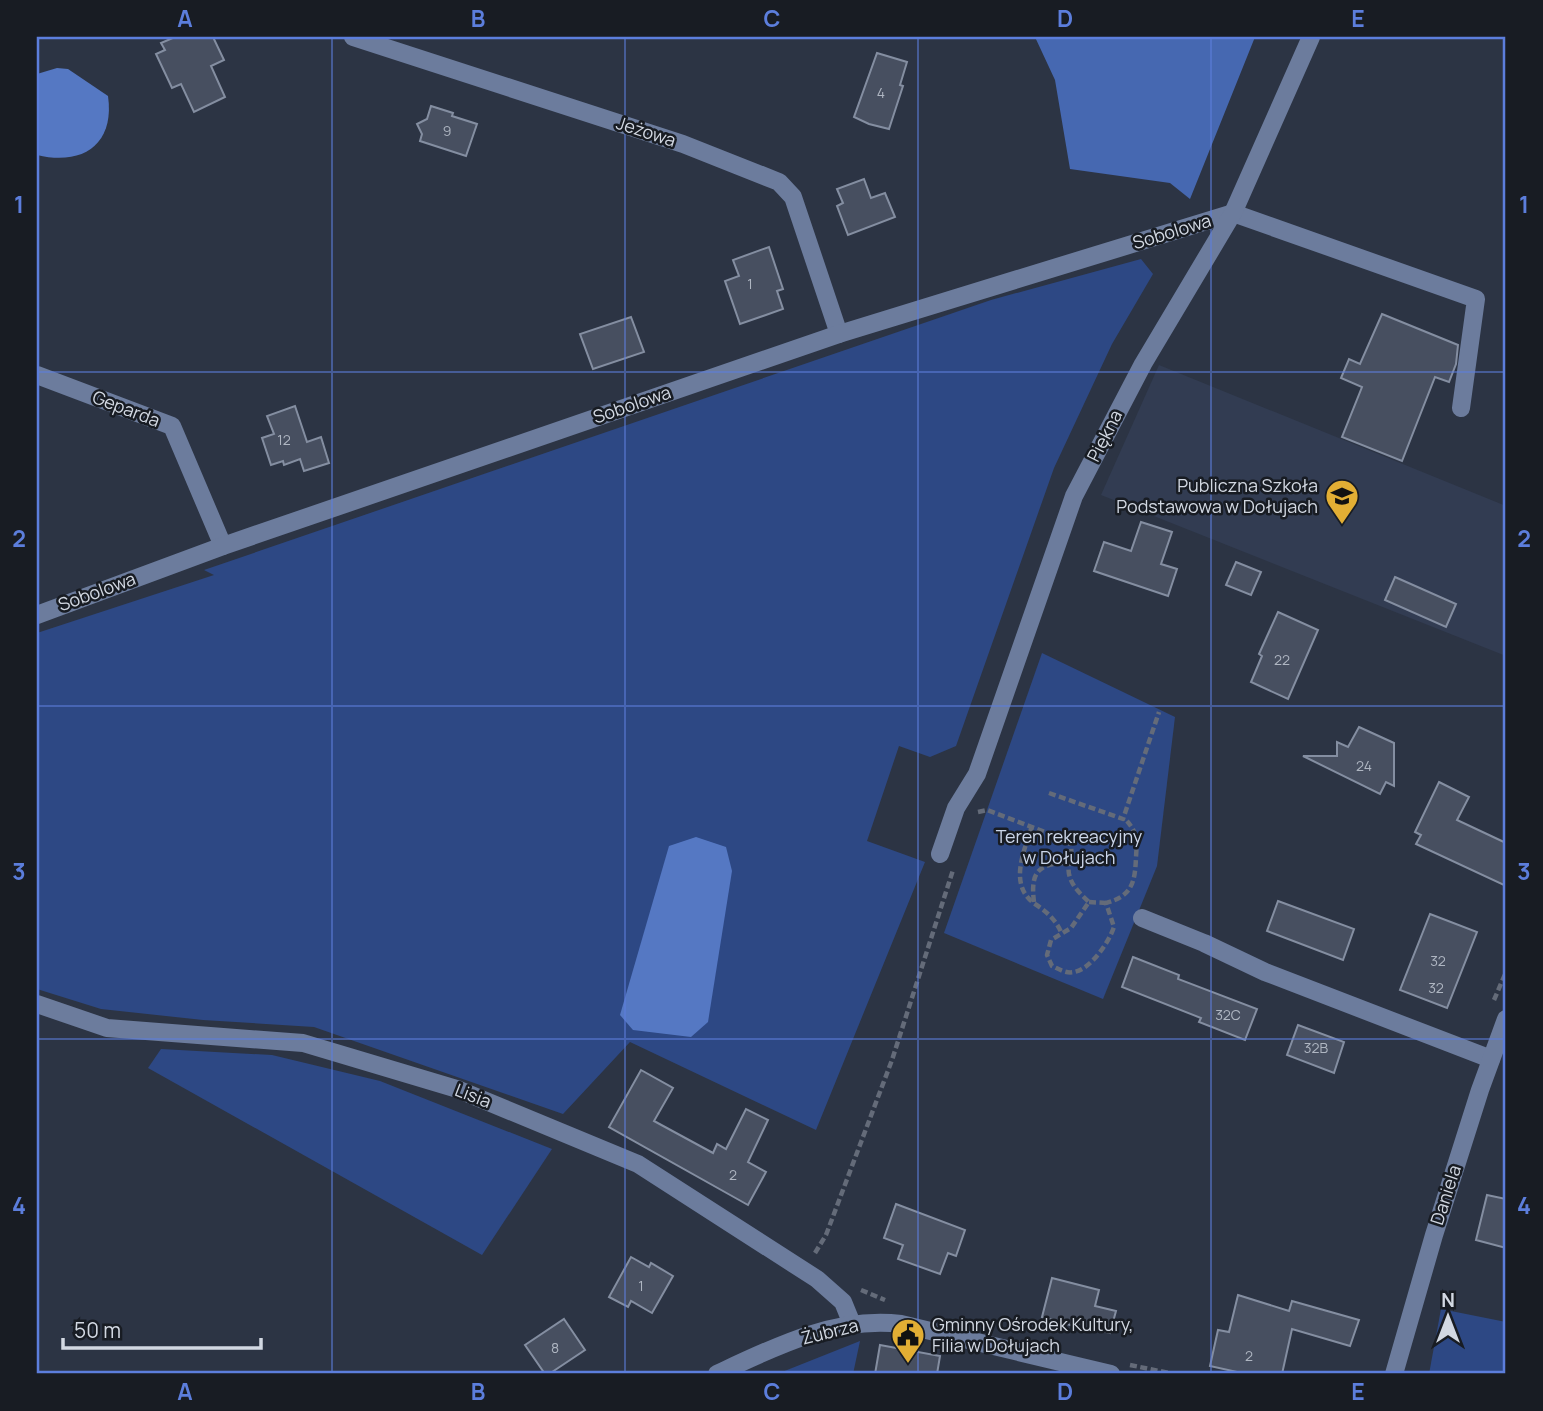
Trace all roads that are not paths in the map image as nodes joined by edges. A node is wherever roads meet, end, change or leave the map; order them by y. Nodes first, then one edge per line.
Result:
1 (353, 37) edge
2 (1311, 37) edge
3 (1233, 213) junction
4 (839, 334) junction
5 (37, 375) edge
6 (1461, 408) dead end
7 (223, 546) junction
8 (37, 615) edge
9 (940, 854) dead end
10 (1142, 918) dead end
11 (37, 1004) edge
12 (1506, 1019) edge
13 (1491, 1059) junction
14 (852, 1324) junction
15 (717, 1374) edge
16 (1111, 1374) edge
17 (1394, 1374) edge

1 - 4 street, Jeżowa
2 - 3 street, Piękna
3 - 4 street, Sobolowa
3 - 6 street
3 - 9 street, Piękna
4 - 7 street, Sobolowa
5 - 7 street, Geparda
7 - 8 street, Sobolowa
10 - 13 street
11 - 14 street, Lisia
12 - 13 street, Daniela
13 - 17 street, Daniela
14 - 15 street, Żubrza
14 - 16 street, Żubrza

